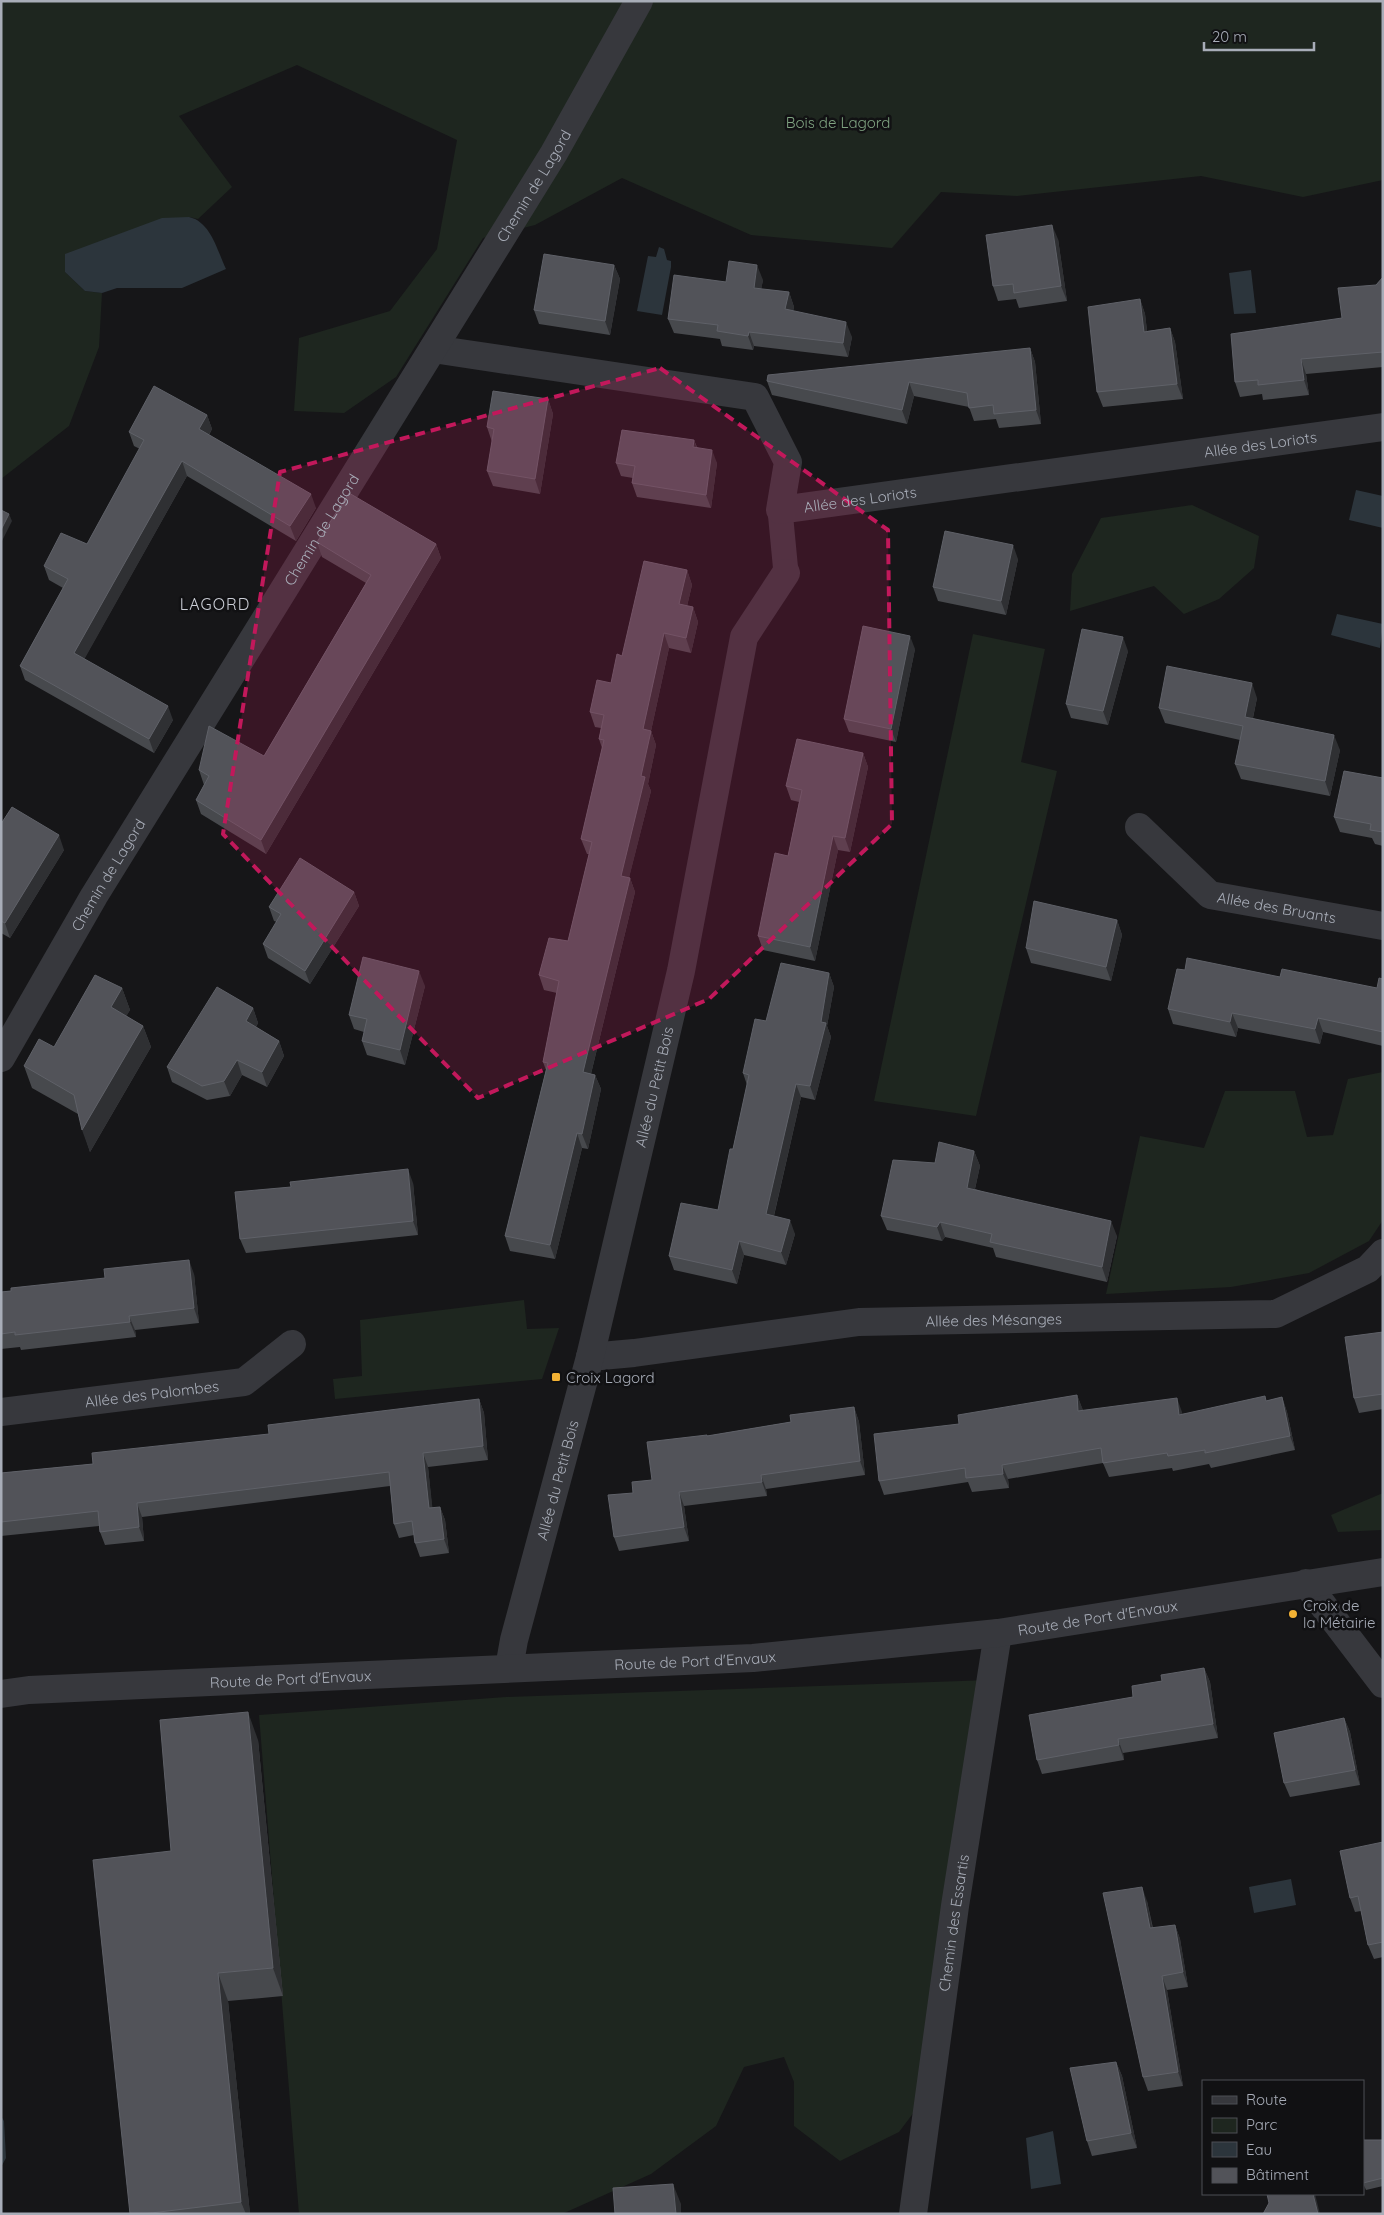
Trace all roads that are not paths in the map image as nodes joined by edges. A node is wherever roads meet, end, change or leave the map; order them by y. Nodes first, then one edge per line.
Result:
1 (639, 1) edge
2 (433, 349) junction
3 (1383, 427) edge
4 (780, 510) junction
5 (786, 573) joint
6 (1138, 827) dead end
7 (1383, 926) edge
8 (1, 1058) edge
9 (1383, 1253) edge
10 (292, 1344) dead end
11 (590, 1357) junction
12 (1, 1412) edge
13 (1383, 1572) edge
14 (1306, 1583) junction
15 (998, 1633) junction
16 (509, 1668) junction
17 (1383, 1684) edge
18 (1, 1694) edge
19 (913, 2214) edge

1 - 2 street, Chemin de Lagord
2 - 4 street, Allée des Loriots
2 - 8 street, Chemin de Lagord
3 - 4 street, Allée des Loriots
4 - 5 street, Allée du Petit Bois
5 - 11 street, Allée du Petit Bois
6 - 7 street, Allée des Bruants
9 - 11 street, Allée des Mésanges
10 - 12 street, Allée des Palombes
11 - 16 street, Allée du Petit Bois
13 - 14 street, Route de Port d'Envaux
14 - 15 street, Route de Port d'Envaux
14 - 17 street
15 - 16 street, Route de Port d'Envaux
15 - 19 street, Chemin des Essartis
16 - 18 street, Route de Port d'Envaux

